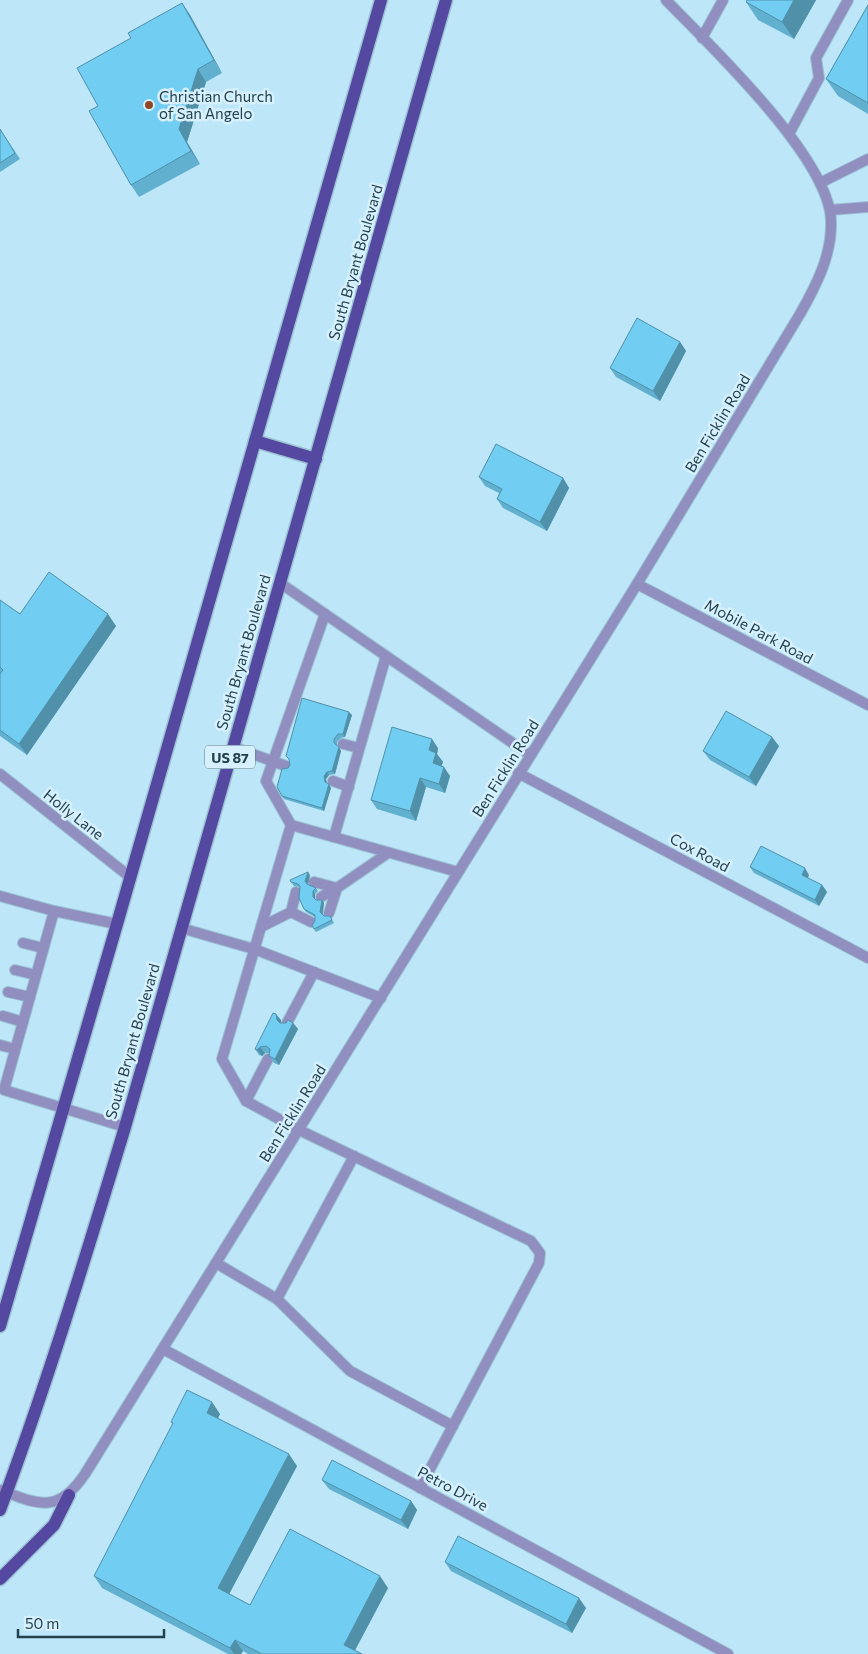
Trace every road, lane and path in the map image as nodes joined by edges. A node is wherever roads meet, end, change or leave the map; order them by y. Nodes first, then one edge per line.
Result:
1 (381, 0) edge
2 (446, 0) edge
3 (666, 0) edge
4 (723, 0) edge
5 (848, 0) edge
6 (702, 38) junction
7 (790, 134) junction
8 (868, 159) edge
9 (820, 183) junction
10 (868, 207) edge
11 (830, 210) junction
12 (255, 442) junction
13 (316, 459) junction
14 (280, 583) junction
15 (636, 584) junction
16 (325, 614) junction
17 (386, 656) junction
18 (868, 705) edge
19 (286, 726) junction
20 (297, 729) edge
21 (344, 744) dead end
22 (233, 747) junction
23 (360, 748) junction
24 (530, 755) junction
25 (273, 762) junction
26 (286, 766) edge
27 (518, 773) junction
28 (0, 774) edge
29 (333, 781) dead end
30 (349, 786) junction
31 (291, 826) junction
32 (334, 837) junction
33 (388, 852) junction
34 (458, 872) junction
35 (130, 877) junction
36 (314, 882) dead end
37 (337, 888) junction
38 (296, 892) dead end
39 (0, 896) edge
40 (321, 897) dead end
41 (303, 906) edge
42 (54, 911) junction
43 (292, 912) junction
44 (329, 913) dead end
45 (311, 922) dead end
46 (117, 924) junction
47 (181, 928) junction
48 (261, 928) junction
49 (23, 943) dead end
50 (43, 948) junction
51 (254, 949) junction
52 (868, 958) edge
53 (15, 970) dead end
54 (314, 972) junction
55 (36, 975) junction
56 (8, 992) dead end
57 (30, 997) junction
58 (381, 998) junction
59 (3, 1016) dead end
60 (23, 1022) junction
61 (287, 1023) edge
62 (0, 1044) edge
63 (15, 1049) junction
64 (268, 1060) edge
65 (2, 1091) edge
66 (246, 1100) junction
67 (63, 1108) junction
68 (125, 1127) junction
69 (299, 1130) junction
70 (354, 1156) junction
71 (216, 1263) junction
72 (277, 1299) junction
73 (0, 1326) edge
74 (163, 1349) junction
75 (453, 1426) junction
76 (420, 1488) junction
77 (3, 1491) edge
78 (69, 1495) junction
79 (0, 1510) edge
80 (0, 1579) edge
81 (728, 1654) edge

1 - 12 main road
2 - 13 main road, South Bryant Boulevard / US 87
3 - 6 street, Ben Ficklin Road
4 - 6 street
5 - 7 street
6 - 7 street, Ben Ficklin Road
7 - 9 street, Ben Ficklin Road
8 - 9 street
9 - 11 street, Ben Ficklin Road
10 - 11 street
11 - 15 street, Ben Ficklin Road
12 - 13 main road
12 - 35 main road
13 - 14 main road, South Bryant Boulevard / US 87
14 - 16 street
14 - 22 main road, South Bryant Boulevard / US 87
15 - 18 street, Mobile Park Road
15 - 24 street, Ben Ficklin Road
16 - 17 street
16 - 19 street
17 - 23 street
17 - 24 street
19 - 20 street
19 - 25 street
21 - 23 street
22 - 25 street
22 - 47 main road, South Bryant Boulevard / US 87
23 - 30 street
24 - 27 street, Ben Ficklin Road
25 - 26 street
25 - 31 street
27 - 34 street, Ben Ficklin Road
27 - 52 street, Cox Road
28 - 35 street, Holly Lane
29 - 30 street
30 - 32 street
31 - 32 street
31 - 48 street
32 - 33 street
33 - 34 street
33 - 37 street
34 - 58 street, Ben Ficklin Road
35 - 46 main road
36 - 37 street
37 - 40 street
37 - 44 street
38 - 43 street
39 - 42 street
41 - 43 street
42 - 46 street
42 - 50 street
43 - 45 street
43 - 48 street
46 - 67 main road
47 - 51 street
47 - 68 main road, South Bryant Boulevard / US 87
48 - 51 street
49 - 50 street
50 - 55 street
51 - 54 street
51 - 66 street
53 - 55 street
54 - 58 street
54 - 61 street
55 - 57 street
56 - 57 street
57 - 60 street
58 - 69 street, Ben Ficklin Road
59 - 60 street
60 - 63 street
62 - 63 street
63 - 65 street
64 - 66 street
65 - 67 street
66 - 69 street
67 - 68 street
67 - 73 main road
68 - 77 main road, South Bryant Boulevard / US 87
69 - 70 street
69 - 71 street, Ben Ficklin Road
70 - 72 street
70 - 75 street
71 - 72 street
71 - 74 street, Ben Ficklin Road
72 - 75 street
74 - 76 street, Petro Drive
74 - 78 street, Ben Ficklin Road
75 - 76 street
76 - 81 street, Petro Drive
77 - 78 street
77 - 79 main road, South Bryant Boulevard / US 87
78 - 80 main road

